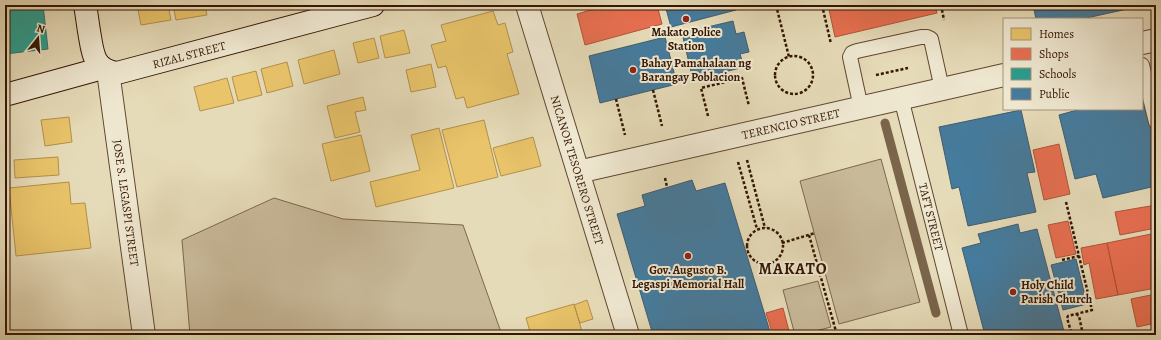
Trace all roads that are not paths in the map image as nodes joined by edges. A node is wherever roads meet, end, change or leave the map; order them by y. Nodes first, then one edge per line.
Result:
1 (85, 5) edge
2 (372, 5) edge
3 (527, 5) edge
4 (1156, 40) edge
5 (1143, 43) edge
6 (105, 69) junction
7 (1143, 69) edge
8 (1003, 75) edge
9 (942, 89) junction
10 (5, 95) edge
11 (901, 98) junction
12 (861, 108) junction
13 (1156, 122) edge
14 (578, 172) junction
15 (144, 335) edge
16 (628, 335) edge
17 (961, 335) edge

1 - 6 street, JOSE S. LEGASPI STREET
2 - 6 street, RIZAL STREET
3 - 14 street, NICANOR TESORERO STREET
4 - 5 street
6 - 10 street, RIZAL STREET
6 - 15 street, JOSE S. LEGASPI STREET
7 - 13 lane
8 - 9 street, TERENCIO STREET
9 - 11 street, TERENCIO STREET
9 - 12 lane
11 - 12 street, TERENCIO STREET
11 - 17 lane, TAFT STREET
12 - 14 street, TERENCIO STREET
14 - 16 street, NICANOR TESORERO STREET

